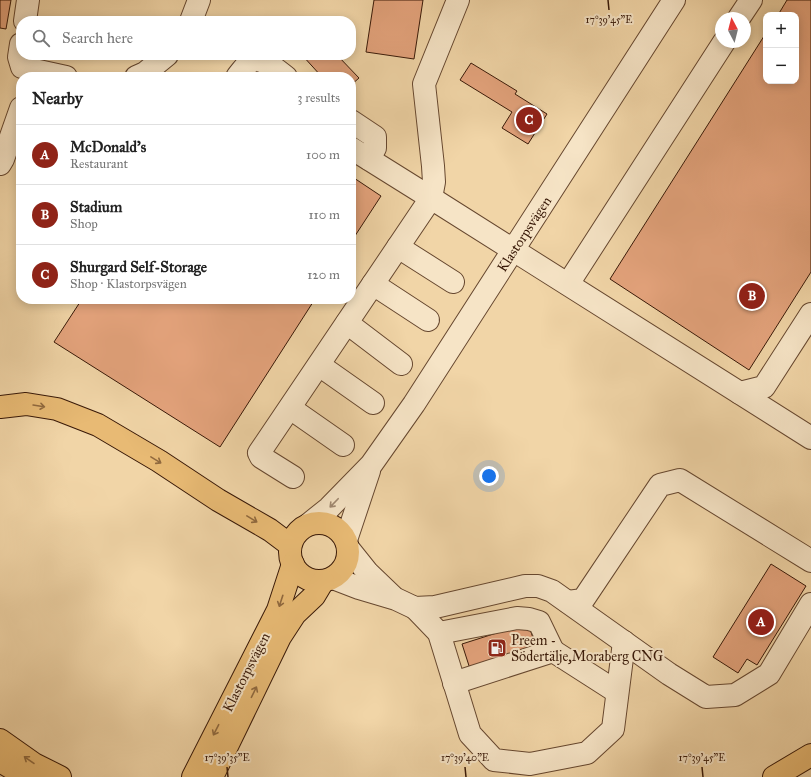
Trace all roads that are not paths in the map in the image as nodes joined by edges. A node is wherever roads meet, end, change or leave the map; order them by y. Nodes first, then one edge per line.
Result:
1 (28, 0) edge
2 (199, 0) edge
3 (458, 0) edge
4 (674, 0) edge
5 (751, 0) edge
6 (743, 12) edge
7 (26, 16) edge
8 (193, 16) edge
9 (720, 48) edge
10 (20, 60) edge
11 (161, 60) edge
12 (253, 60) edge
13 (258, 60) edge
14 (30, 72) edge
15 (146, 72) edge
16 (241, 72) edge
17 (278, 72) edge
18 (16, 122) edge
19 (356, 124) edge
20 (356, 151) edge
21 (369, 159) junction
22 (0, 164) edge
23 (431, 198) junction
24 (398, 247) junction
25 (513, 251) junction
26 (453, 282) dead end
27 (373, 284) junction
28 (568, 284) junction
29 (811, 314) edge
30 (428, 320) dead end
31 (347, 323) junction
32 (401, 364) dead end
33 (319, 365) junction
34 (740, 393) junction
35 (373, 403) dead end
36 (0, 407) edge
37 (290, 408) junction
38 (811, 438) edge
39 (343, 445) dead end
40 (371, 465) junction
41 (294, 477) dead end
42 (309, 524) junction
43 (347, 544) junction
44 (292, 554) junction
45 (811, 561) edge
46 (328, 579) junction
47 (568, 602) junction
48 (406, 603) junction
49 (811, 604) edge
50 (439, 632) junction
51 (624, 642) junction
52 (553, 651) junction
53 (454, 683) junction
54 (618, 692) junction
55 (0, 740) edge
56 (811, 755) edge
57 (0, 761) edge
58 (27, 777) edge
59 (60, 777) edge
60 (193, 777) edge
61 (212, 777) edge
62 (774, 777) edge

1 - 7 street
2 - 8 street
3 - 23 street
4 - 25 street, Klastorpsvägen
5 - 6 street
9 - 28 street
10 - 14 street
11 - 15 street
12 - 16 street
13 - 17 street
18 - 22 street
19 - 21 street
20 - 21 street
21 - 23 street
23 - 24 street
23 - 25 street
24 - 26 street
24 - 27 street
25 - 28 street
25 - 40 street, Klastorpsvägen
27 - 30 street
27 - 31 street
28 - 34 street
29 - 34 street
31 - 32 street
31 - 33 street
33 - 35 street
33 - 37 street
34 - 38 street
36 -> 44 main road
37 - 39 street
37 - 41 street
40 -> 42 street, Klastorpsvägen
40 - 43 street, Klastorpsvägen
42 - 43 main road
42 - 44 main road
43 - 46 main road
43 - 48 street
44 - 46 main road
44 -> 60 main road, Klastorpsvägen
45 - 47 street
46 - 48 street
61 -> 46 main road, Klastorpsvägen
47 - 48 street
47 - 51 street
48 - 50 street
49 - 51 street
50 - 52 street
50 - 53 street
51 - 54 street
52 - 53 street
52 - 54 street
53 - 54 street
59 -> 55 main road
56 - 62 main road
57 - 58 main road

